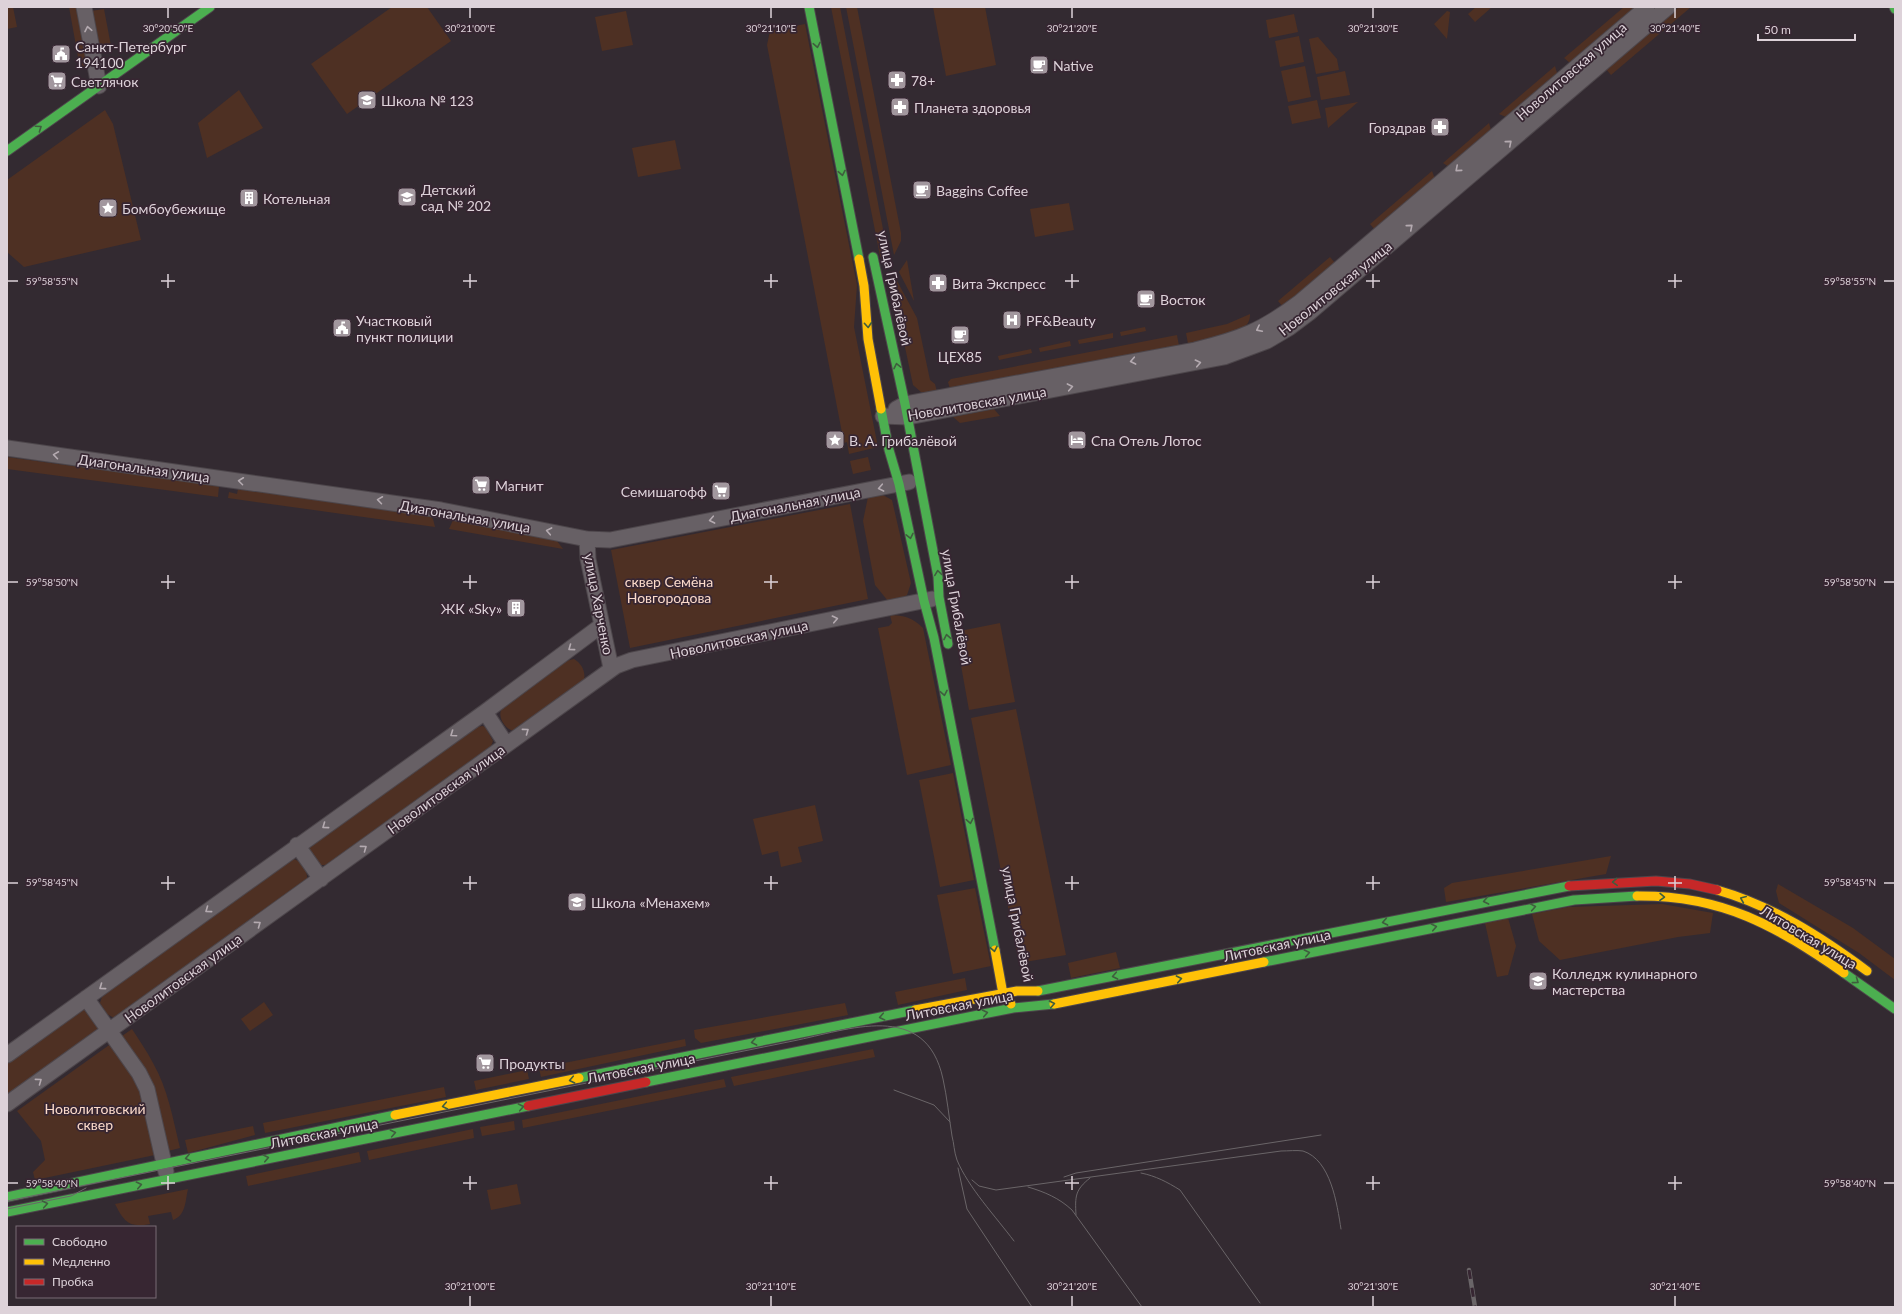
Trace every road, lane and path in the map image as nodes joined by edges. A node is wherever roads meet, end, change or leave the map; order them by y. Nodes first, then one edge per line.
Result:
1 (84, 7) edge
2 (210, 7) edge
3 (809, 7) edge
4 (1647, 7) edge
5 (1668, 7) edge
6 (98, 86) junction
7 (7, 151) edge
8 (870, 244) dead end
9 (907, 411) junction
10 (883, 416) junction
11 (7, 448) edge
12 (920, 480) junction
13 (899, 484) junction
14 (587, 539) junction
15 (939, 597) junction
16 (924, 601) junction
17 (602, 625) junction
18 (951, 655) dead end
19 (612, 668) junction
20 (485, 712) junction
21 (506, 744) junction
22 (297, 846) junction
23 (321, 880) junction
24 (1877, 978) dead end
25 (1017, 987) junction
26 (1003, 994) junction
27 (86, 998) junction
28 (1013, 1008) junction
29 (1895, 1009) edge
30 (110, 1030) junction
31 (7, 1055) edge
32 (7, 1104) edge
33 (164, 1163) junction
34 (168, 1179) junction
35 (7, 1197) edge
36 (7, 1212) edge

6 -> 1 street
2 - 6 street
3 -> 10 street, улица Грибалёвой
4 -> 9 street, Новолитовская улица
9 -> 5 street, Новолитовская улица
7 -> 6 street
9 -> 8 street, улица Грибалёвой
9 - 10 street, Новолитовская улица
9 - 12 street, улица Грибалёвой
10 - 13 street, улица Грибалёвой
14 -> 11 street, Диагональная улица
12 - 13 street, Диагональная улица
15 -> 12 street, улица Грибалёвой
13 -> 14 street, Диагональная улица
13 -> 16 street, улица Грибалёвой
14 - 17 street, улица Харченко
15 - 16 street, Новолитовская улица
18 -> 15 street, улица Грибалёвой
19 -> 16 street, Новолитовская улица
16 -> 26 street, улица Грибалёвой
17 - 19 street, улица Харченко
17 -> 20 street
21 -> 19 street, Новолитовская улица
20 - 21 street
20 -> 22 street
23 -> 21 street, Новолитовская улица
22 - 23 street
22 -> 27 street
30 -> 23 street, Новолитовская улица
24 -> 25 street, Литовская улица
25 - 26 street, Литовская улица
25 - 28 street, улица Грибалёвой
26 - 28 street, улица Грибалёвой
26 -> 33 street, Литовская улица
27 - 30 street
27 - 31 street
28 -> 29 street, Литовская улица
34 -> 28 street, Литовская улица
32 -> 30 street, Новолитовская улица
30 - 33 street
33 - 34 street
33 - 35 street, Литовская улица
36 -> 34 street, Литовская улица

